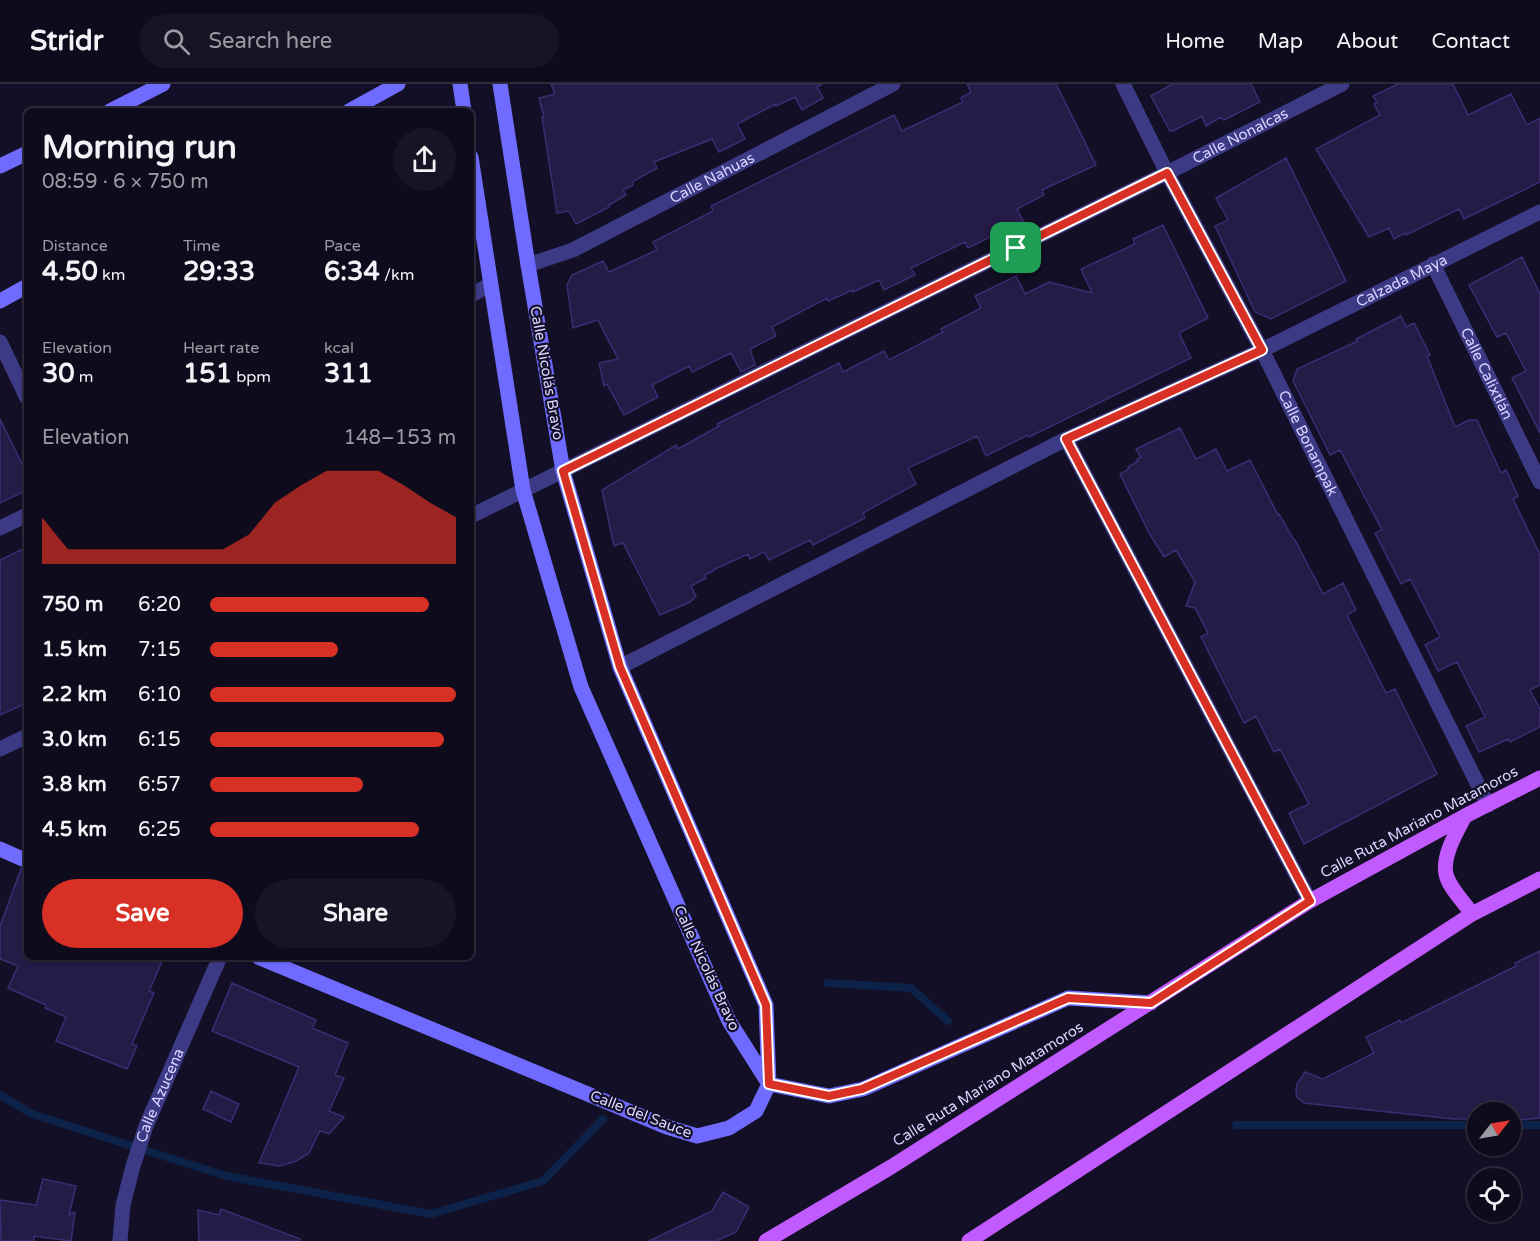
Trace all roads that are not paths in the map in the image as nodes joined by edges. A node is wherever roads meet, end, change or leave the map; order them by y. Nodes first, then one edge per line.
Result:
1 (163, 84) edge
2 (399, 84) edge
3 (460, 84) edge
4 (500, 84) edge
5 (893, 84) edge
6 (1123, 84) edge
7 (1342, 84) edge
8 (116, 108) edge
9 (355, 108) edge
10 (464, 108) edge
11 (24, 154) edge
12 (0, 166) edge
13 (1167, 173) junction
14 (474, 177) edge
15 (1540, 212) edge
16 (1433, 264) junction
17 (528, 266) junction
18 (490, 285) junction
19 (24, 288) edge
20 (474, 293) edge
21 (0, 301) edge
22 (0, 342) edge
23 (1262, 350) junction
24 (24, 392) edge
25 (1066, 439) junction
26 (563, 471) junction
27 (1540, 482) edge
28 (523, 490) junction
29 (474, 514) edge
30 (24, 516) edge
31 (0, 528) edge
32 (620, 667) junction
33 (24, 737) edge
34 (0, 749) edge
35 (1540, 778) edge
36 (1488, 805) junction
37 (1465, 816) junction
38 (1, 853) edge
39 (24, 860) edge
40 (1540, 879) edge
41 (1310, 901) junction
42 (1472, 914) junction
43 (219, 960) edge
44 (265, 960) edge
45 (1151, 1003) junction
46 (769, 1084) junction
47 (120, 1241) edge
48 (766, 1241) edge
49 (969, 1241) edge

1 - 8 main road
2 - 9 main road
3 - 10 main road
4 - 17 main road, Calle Nicolás Bravo
5 - 17 street, Calle Nahuas
6 - 13 street, Calle Bonampak
7 - 13 street, Calle Nonalcas
11 - 12 main road
13 - 23 street, Calle Bonampak
13 - 26 street, Calle Nonalcas
14 - 18 main road, Calle Nicolás Bravo
15 - 16 street, Calzada Maya
16 - 23 street, Calzada Maya
16 - 27 street, Calle Calixtlán
17 - 26 main road, Calle Nicolás Bravo
18 - 20 street
18 - 28 main road, Calle Nicolás Bravo
19 - 21 main road
22 - 24 street
23 - 25 street, Calzada Maya
23 - 36 street, Calle Bonampak
25 - 32 street, Calzada Maya
25 - 41 street
26 - 28 street, Calle Nonalcas
26 - 32 main road, Calle Nicolás Bravo
28 - 29 street, Calle Nonalcas
28 - 46 main road, Calle Nicolás Bravo
30 - 31 street
32 - 46 main road, Calle Nicolás Bravo
33 - 34 street
35 - 36 main road, Calle Ruta Mariano Matamoros
36 - 37 main road, Calle Ruta Mariano Matamoros
37 - 41 main road, Calle Ruta Mariano Matamoros
37 - 42 main road
38 - 39 main road
40 - 42 main road
41 - 45 main road, Calle Ruta Mariano Matamoros
42 - 49 main road
43 - 47 street, Calle Azucena
44 - 46 main road, Calle del Sauce
45 - 46 main road
45 - 48 main road, Calle Ruta Mariano Matamoros

